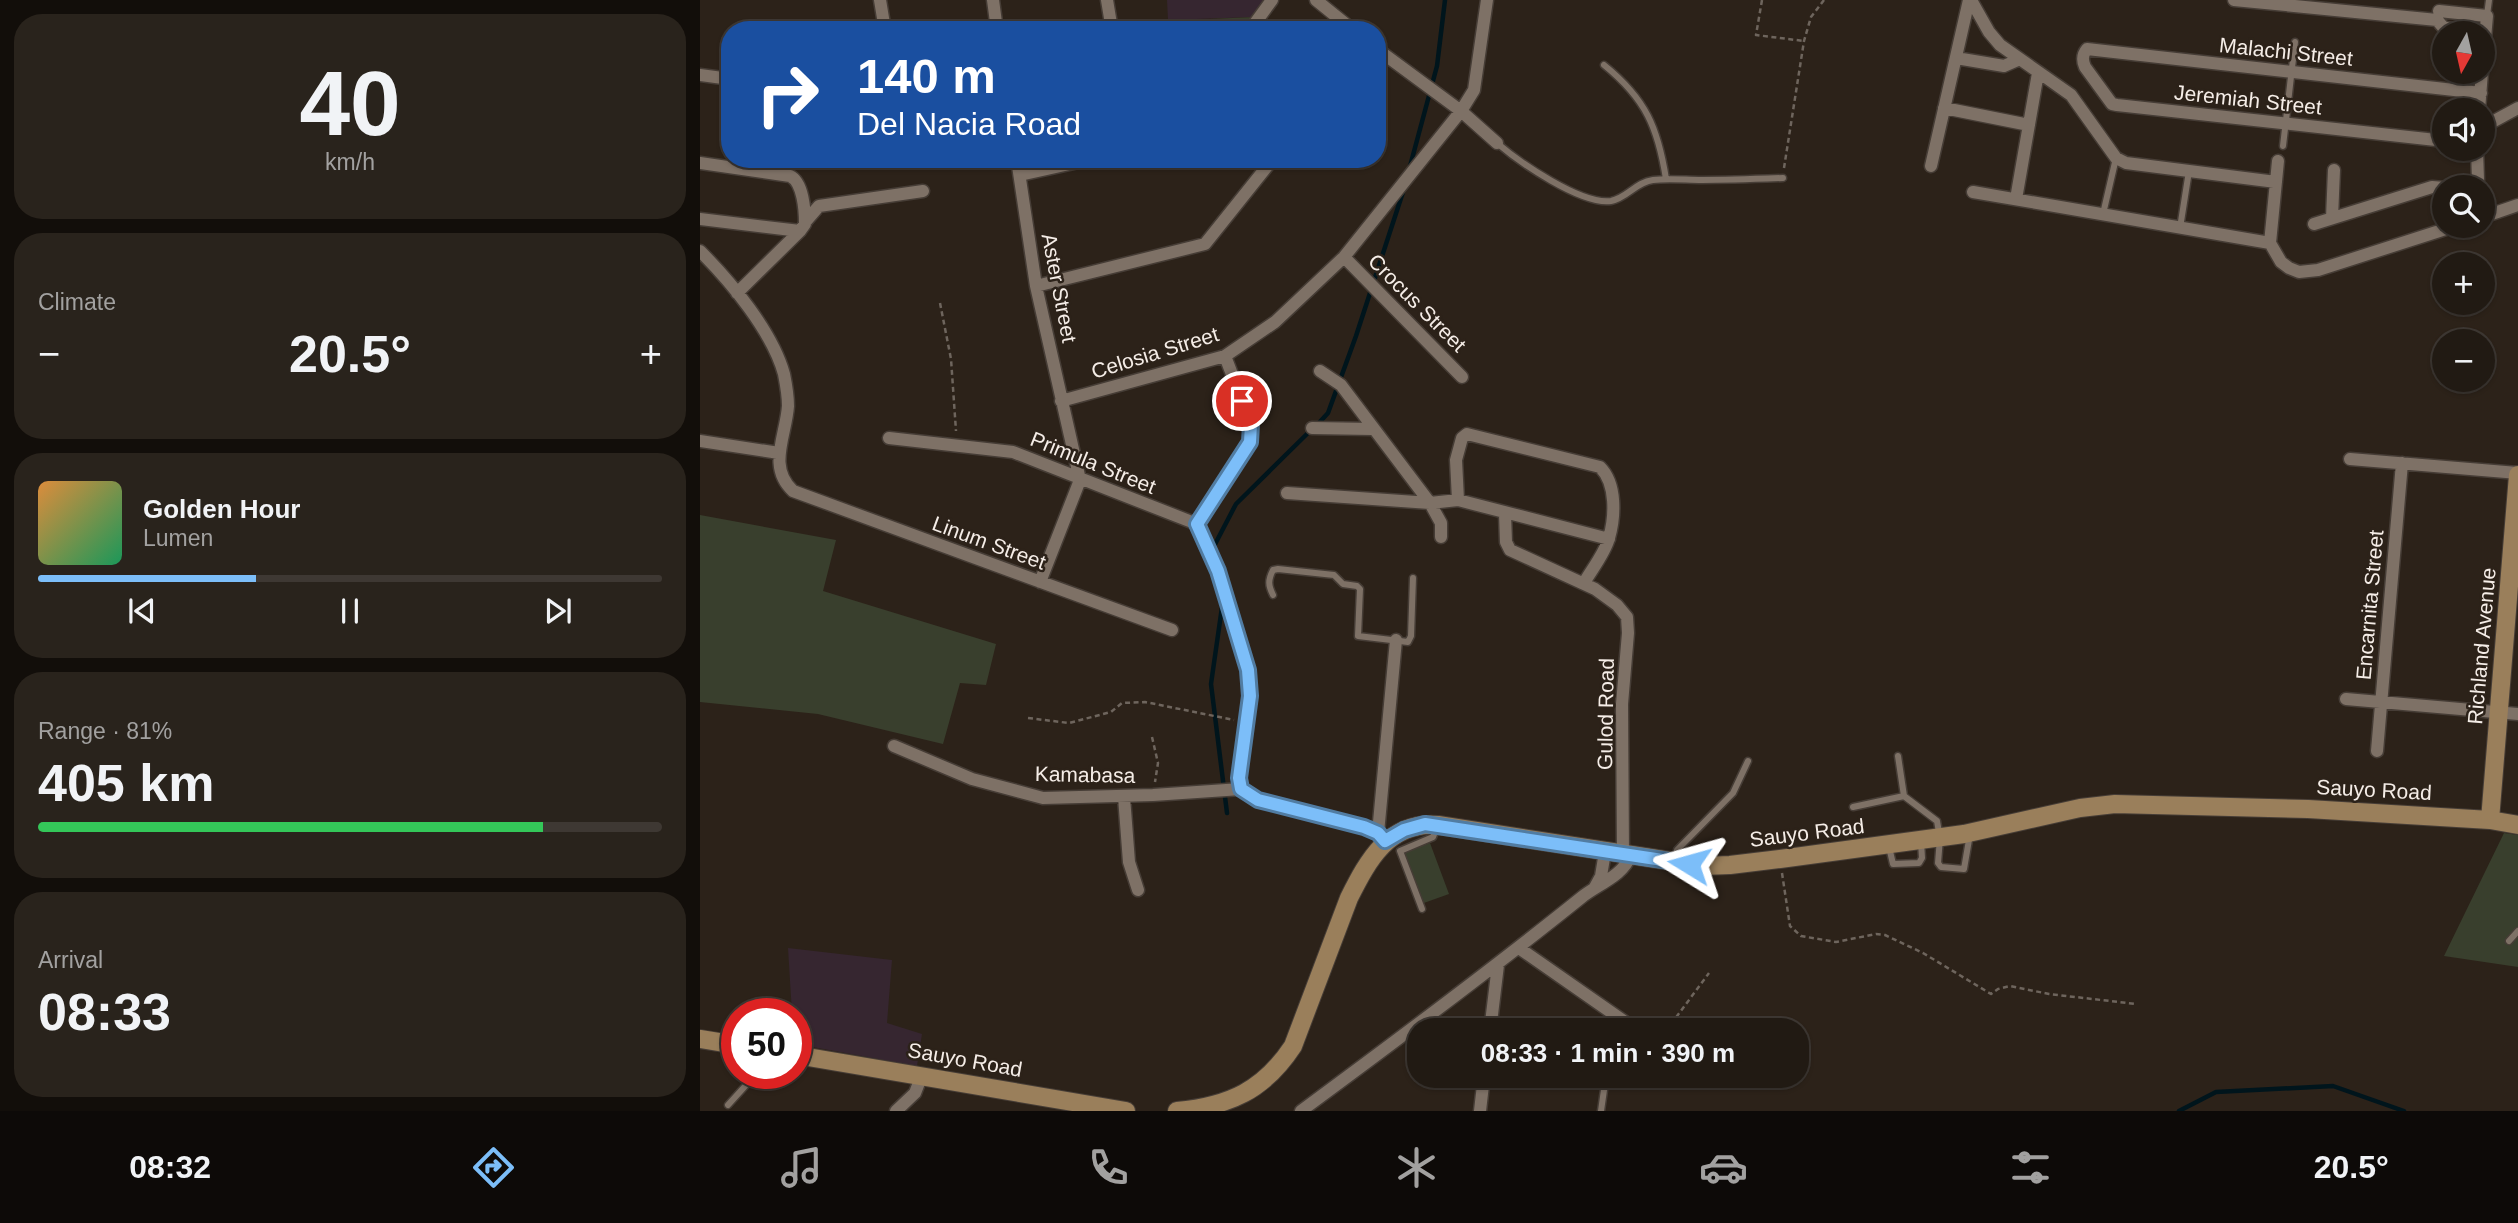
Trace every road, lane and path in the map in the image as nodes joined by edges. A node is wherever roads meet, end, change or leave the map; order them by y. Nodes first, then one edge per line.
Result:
1 (880, 0) edge
2 (992, 0) edge
3 (1107, 0) edge
4 (1272, 0) edge
5 (1316, 0) edge
6 (1487, 0) edge
7 (1762, 0) edge
8 (1825, 0) edge
9 (1970, 0) edge
10 (2234, 0) edge
11 (2489, 0) edge
12 (2439, 10) edge
13 (2487, 16) junction
14 (884, 21) edge
15 (996, 21) edge
16 (1110, 21) edge
17 (1257, 21) edge
18 (1342, 21) edge
19 (2486, 21) edge
20 (1804, 41) junction
21 (2295, 42) dead end
22 (2087, 49) joint
23 (1386, 56) edge
24 (1956, 58) junction
25 (2020, 59) junction
26 (1604, 65) dead end
27 (2038, 72) junction
28 (2291, 73) junction
29 (700, 75) edge
30 (721, 78) edge
31 (2481, 84) edge
32 (2481, 93) junction
33 (2480, 98) edge
34 (1944, 108) junction
35 (2518, 108) edge
36 (1461, 111) junction
37 (2495, 120) edge
38 (2286, 124) junction
39 (2029, 125) junction
40 (2432, 140) edge
41 (1497, 143) joint
42 (2283, 146) dead end
43 (2116, 158) junction
44 (2278, 161) dead end
45 (700, 163) edge
46 (721, 166) edge
47 (1931, 166) dead end
48 (734, 168) edge
49 (1019, 168) edge
50 (1052, 168) edge
51 (1266, 168) edge
52 (2334, 170) dead end
53 (2189, 171) junction
54 (1020, 175) junction
55 (1783, 178) joint
56 (1666, 179) junction
57 (2276, 181) junction
58 (2432, 187) edge
59 (923, 191) dead end
60 (1973, 192) dead end
61 (2016, 199) junction
62 (2518, 205) edge
63 (2495, 213) edge
64 (2103, 214) junction
65 (2332, 218) junction
66 (700, 219) edge
67 (2314, 224) dead end
68 (803, 226) junction
69 (2180, 228) junction
70 (2432, 233) edge
71 (2270, 243) junction
72 (700, 251) edge
73 (1344, 257) junction
74 (1036, 286) junction
75 (737, 293) junction
76 (940, 303) dead end
77 (1225, 356) junction
78 (1320, 371) dead end
79 (1462, 377) dead end
80 (1061, 401) junction
81 (1312, 428) dead end
82 (1372, 429) junction
83 (889, 438) dead end
84 (700, 441) edge
85 (958, 447) junction
86 (779, 453) junction
87 (2350, 458) dead end
88 (2402, 463) junction
89 (2518, 474) edge
90 (1080, 480) junction
91 (1287, 493) dead end
92 (1458, 500) junction
93 (1430, 502) junction
94 (1505, 514) junction
95 (1197, 524) junction
96 (1441, 537) dead end
97 (1609, 539) junction
98 (1413, 578) dead end
99 (1040, 582) junction
100 (1589, 586) junction
101 (1273, 594) dead end
102 (1172, 630) dead end
103 (1396, 640) junction
104 (2346, 699) dead end
105 (2381, 702) junction
106 (2499, 712) junction
107 (2518, 714) edge
108 (1028, 718) dead end
109 (1247, 722) junction
110 (1152, 737) dead end
111 (894, 746) dead end
112 (2377, 751) dead end
113 (1898, 756) dead end
114 (1748, 761) dead end
115 (1241, 789) junction
116 (1153, 795) junction
117 (1904, 796) junction
118 (1124, 797) junction
119 (1853, 807) dead end
120 (2490, 820) junction
121 (1438, 825) junction
122 (2518, 825) edge
123 (1970, 833) junction
124 (1382, 837) junction
125 (1940, 838) junction
126 (1620, 854) junction
127 (1780, 859) junction
128 (1675, 863) junction
129 (1595, 887) junction
130 (1138, 890) dead end
131 (1422, 909) dead end
132 (2518, 931) edge
133 (2509, 941) dead end
134 (1519, 948) junction
135 (1498, 965) junction
136 (1709, 972) dead end
137 (2136, 1004) dead end
138 (1492, 1018) edge
139 (1620, 1018) edge
140 (1675, 1018) edge
141 (700, 1039) edge
142 (721, 1042) edge
143 (812, 1058) edge
144 (922, 1075) junction
145 (1483, 1088) edge
146 (1604, 1088) edge
147 (742, 1089) edge
148 (728, 1105) dead end
149 (896, 1111) edge
150 (1119, 1111) edge
151 (1126, 1111) edge
152 (1177, 1111) edge
153 (1301, 1111) edge
154 (1480, 1111) edge
155 (1601, 1111) edge

1 - 14 street
2 - 15 street
3 - 16 street
4 - 17 street
5 - 18 street
6 - 36 street, Celosia Street
7 - 20 path
8 - 20 path
9 - 24 street
9 - 25 street
10 - 12 street
11 - 13 lane
12 - 13 street
13 - 19 street
20 - 55 path
21 - 28 lane
22 - 28 street, Malachi Street
22 - 38 street, Jeremiah Street
23 - 36 street
24 - 25 street
24 - 34 street
25 - 27 street
26 - 56 lane
27 - 39 street
27 - 43 street
28 - 32 street, Malachi Street
28 - 38 lane
29 - 30 street
31 - 32 street
32 - 33 street
34 - 39 street
34 - 47 street
35 - 37 street
36 - 41 street
36 - 73 street, Celosia Street
38 - 40 street, Jeremiah Street
38 - 42 lane
39 - 61 street
41 - 56 lane
43 - 53 street
43 - 64 lane
44 - 57 street
45 - 46 street
48 - 68 street
49 - 54 street, Aster Street
50 - 54 street
51 - 74 street
52 - 65 street
53 - 57 street
53 - 69 lane
54 - 74 street, Aster Street
55 - 56 lane
57 - 71 street
58 - 65 street
59 - 68 street
60 - 61 street
61 - 64 street
62 - 63 street
64 - 69 street
65 - 67 street
66 - 68 street
68 - 75 street
69 - 71 street
70 - 71 street
72 - 75 street
73 - 77 street, Celosia Street
73 - 79 street, Crocus Street
74 - 80 street, Aster Street
75 - 86 street
76 - 85 path
77 - 80 street, Celosia Street
77 - 95 street
78 - 82 street
80 - 90 street, Aster Street
81 - 82 street
82 - 93 street
83 - 85 street, Primula Street
84 - 86 street
85 - 90 street, Primula Street
86 - 99 street, Linum Street
87 - 88 street
88 - 89 street
88 - 105 street, Encarnita Street
89 - 106 main road, Richland Avenue
90 - 95 street, Primula Street
90 - 99 street
91 - 93 street
92 - 93 street
92 - 94 street
92 - 97 street
93 - 96 street
94 - 97 street
94 - 100 street, Gulod Road
95 - 109 street
97 - 100 street
98 - 103 lane
99 - 102 street, Linum Street
100 - 126 street, Gulod Road
101 - 103 lane
103 - 124 street
104 - 105 street
105 - 106 street
105 - 112 street, Encarnita Street
106 - 107 street
106 - 120 main road, Richland Avenue
108 - 109 path
109 - 115 street
110 - 116 path
111 - 118 street, Kamabasa
113 - 117 lane
114 - 128 lane
115 - 116 street, Kamabasa
115 - 124 street
116 - 118 street, Kamabasa
117 - 119 lane
117 - 125 lane
118 - 130 street
120 - 122 main road, Sauyo Road
120 - 123 main road, Sauyo Road
121 - 124 main road, Sauyo Road
121 - 126 main road, Sauyo Road
121 - 131 lane
123 - 125 main road, Sauyo Road
123 - 125 lane
124 - 152 main road, Sauyo Road
125 - 127 main road, Sauyo Road
126 - 128 main road, Sauyo Road
126 - 129 street, Gulod Road
126 - 129 street
127 - 128 main road, Sauyo Road
127 - 137 path
129 - 134 street
132 - 133 lane
134 - 135 street
134 - 139 street
135 - 138 street
135 - 153 street
136 - 140 path
141 - 142 main road
143 - 144 main road, Sauyo Road
144 - 149 street
144 - 150 main road, Sauyo Road
145 - 154 street
146 - 155 lane
147 - 148 lane
150 - 151 main road, Sauyo Road

